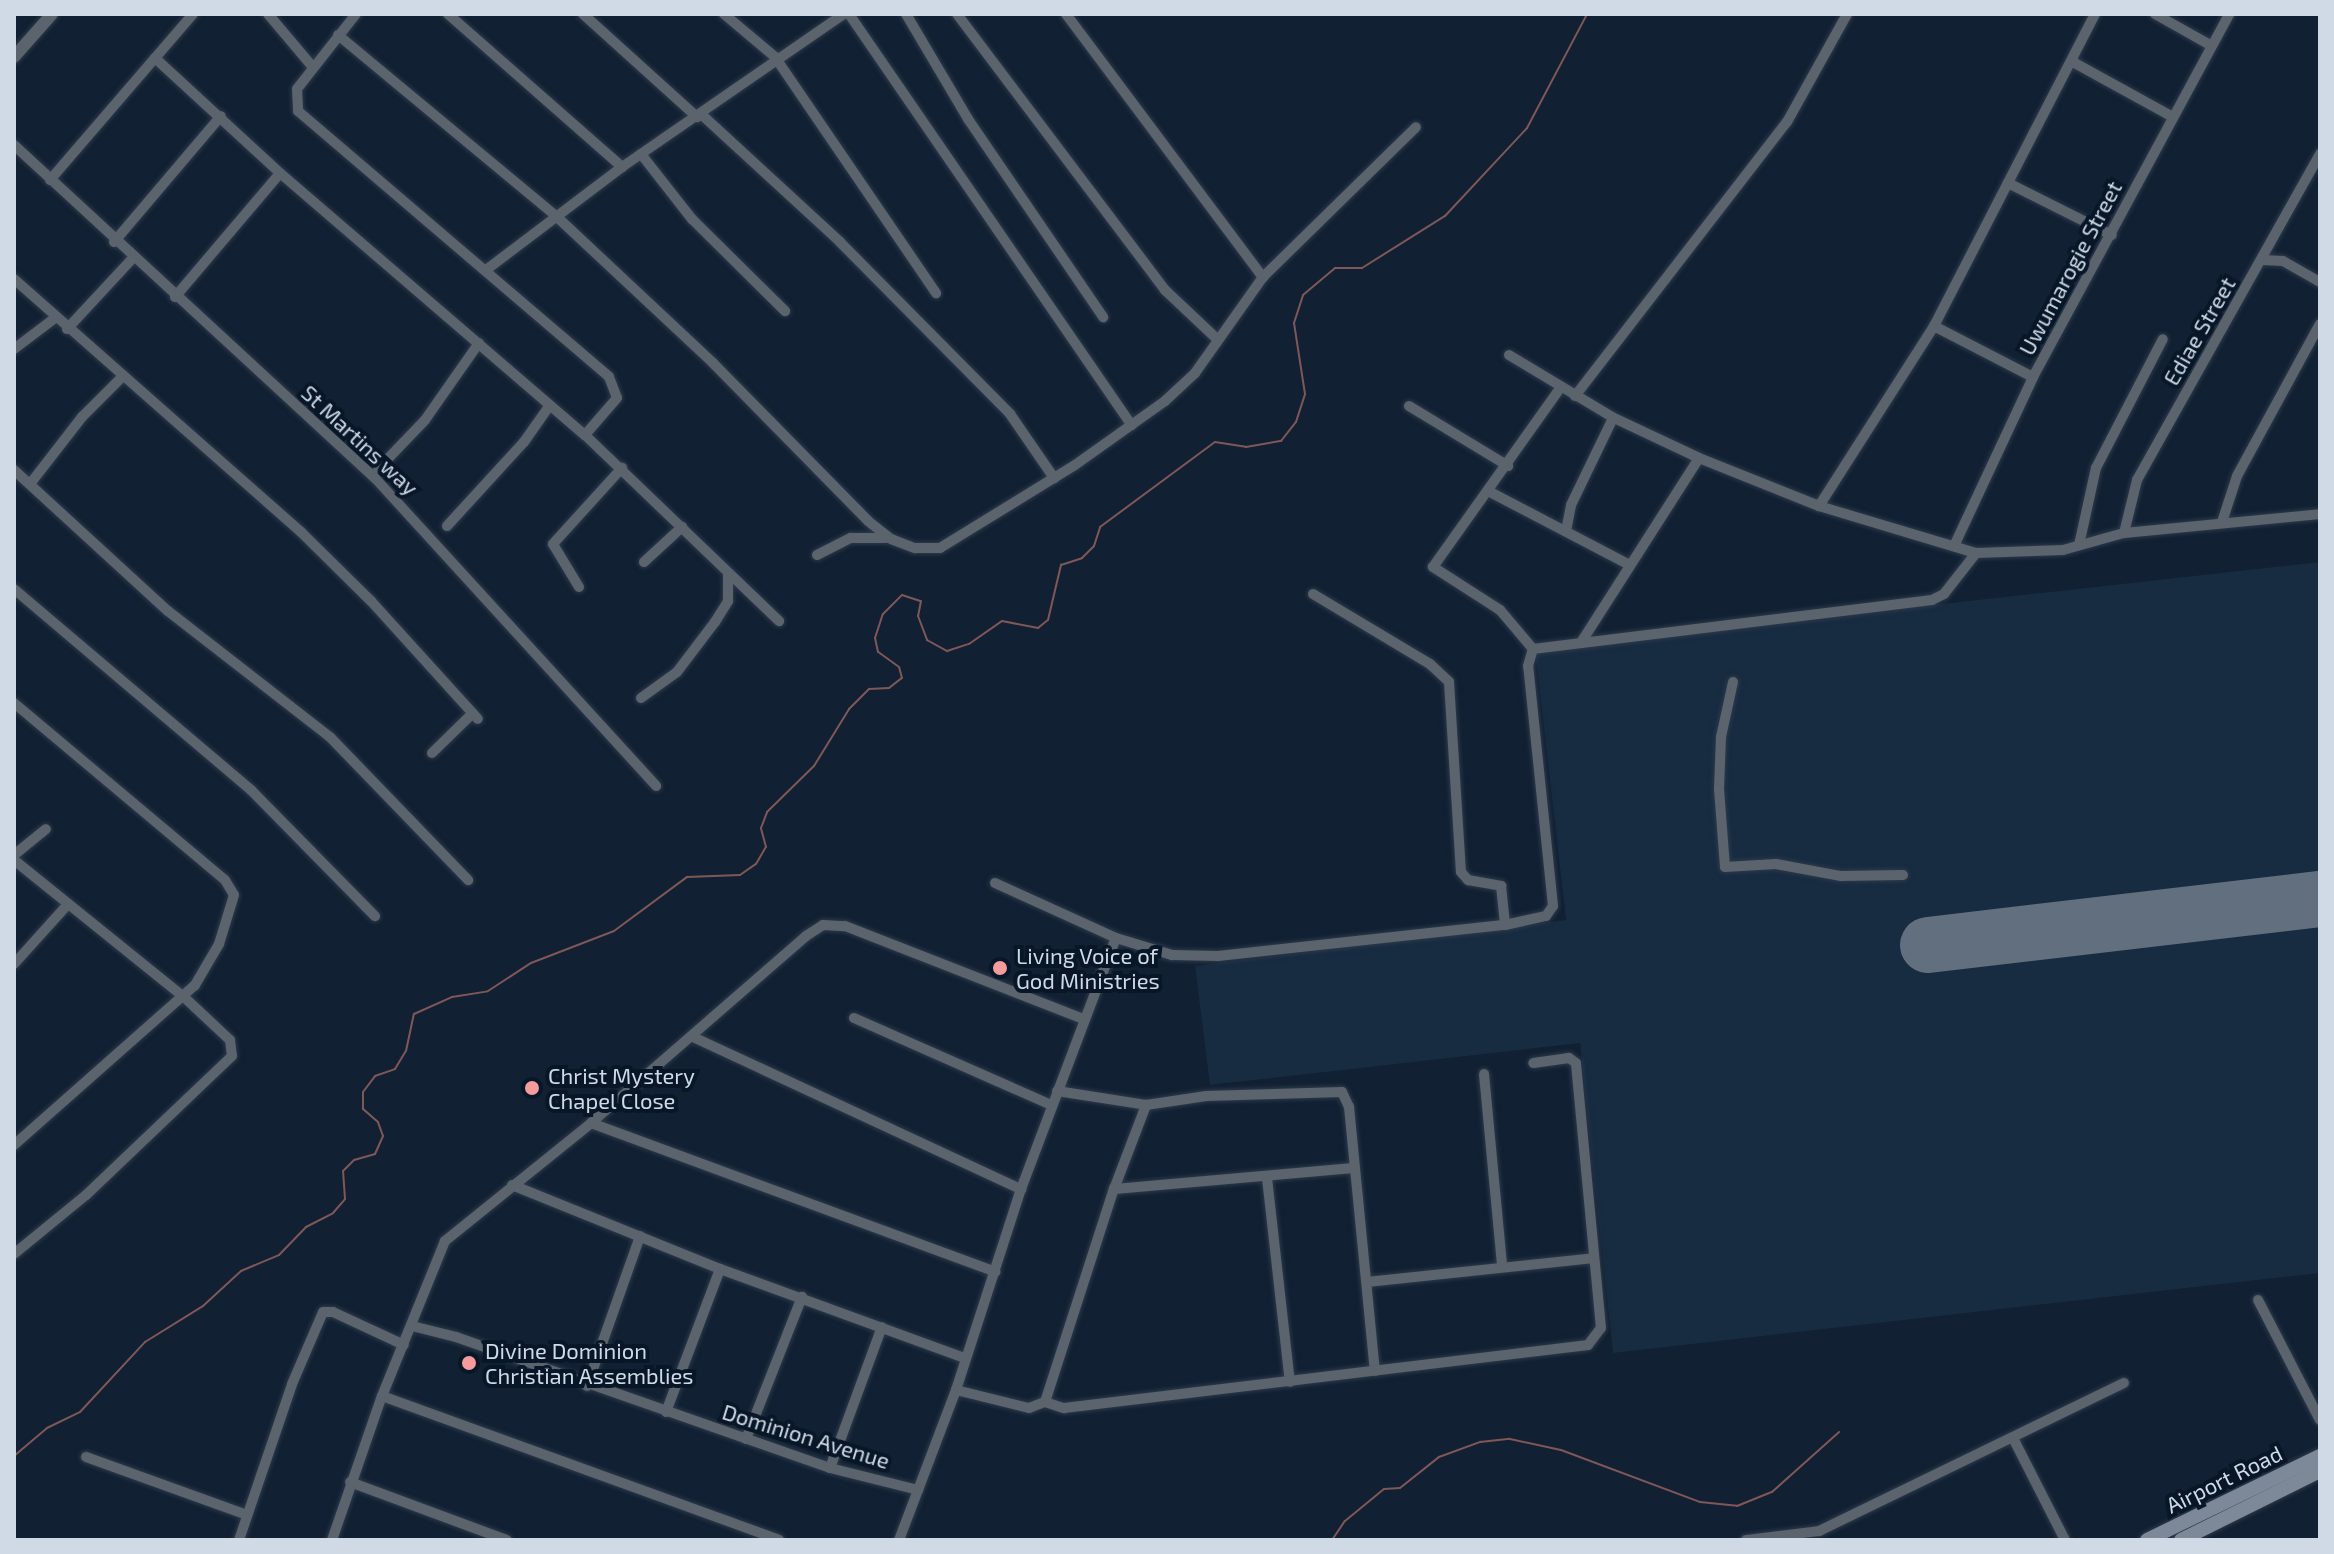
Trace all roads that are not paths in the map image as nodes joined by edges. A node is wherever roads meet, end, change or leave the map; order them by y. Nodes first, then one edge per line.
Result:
1 (52, 14) edge
2 (193, 14) edge
3 (268, 14) edge
4 (356, 14) edge
5 (448, 14) edge
6 (583, 14) edge
7 (724, 14) edge
8 (846, 14) edge
9 (906, 14) edge
10 (957, 14) edge
11 (1066, 14) edge
12 (1847, 14) edge
13 (2095, 14) edge
14 (2155, 14) edge
15 (2229, 14) edge
16 (338, 35) junction
17 (2212, 46) junction
18 (14, 57) edge
19 (775, 57) junction
20 (155, 58) junction
21 (2071, 61) junction
22 (312, 66) junction
23 (221, 116) junction
24 (699, 116) junction
25 (2173, 117) junction
26 (1416, 127) dead end
27 (14, 145) edge
28 (641, 154) junction
29 (2320, 154) edge
30 (622, 167) junction
31 (280, 173) junction
32 (50, 180) junction
33 (2008, 183) junction
34 (556, 216) junction
35 (2112, 235) junction
36 (114, 242) junction
37 (133, 258) junction
38 (2263, 260) junction
39 (486, 270) junction
40 (1263, 277) junction
41 (14, 279) edge
42 (2320, 282) edge
43 (936, 293) dead end
44 (175, 297) junction
45 (785, 311) dead end
46 (1103, 317) dead end
47 (55, 318) junction
48 (2320, 324) edge
49 (1934, 326) junction
50 (67, 329) junction
51 (1216, 338) junction
52 (2163, 339) dead end
53 (479, 343) junction
54 (14, 349) edge
55 (1509, 355) dead end
56 (122, 377) junction
57 (2033, 377) junction
58 (1561, 387) junction
59 (1575, 396) junction
60 (550, 405) junction
61 (1409, 406) dead end
62 (1612, 420) dead end
63 (1132, 425) junction
64 (585, 435) junction
65 (1699, 458) junction
66 (1508, 466) junction
67 (622, 468) junction
68 (378, 469) dead end
69 (14, 470) edge
70 (1054, 478) junction
71 (30, 484) junction
72 (1490, 492) junction
73 (1819, 506) junction
74 (2320, 514) edge
75 (2222, 522) junction
76 (447, 526) dead end
77 (682, 527) junction
78 (1566, 531) junction
79 (2124, 533) junction
80 (891, 539) junction
81 (2079, 545) junction
82 (1954, 546) junction
83 (1976, 553) junction
84 (817, 555) dead end
85 (644, 562) dead end
86 (1628, 564) junction
87 (728, 575) junction
88 (579, 587) dead end
89 (14, 589) edge
90 (1313, 594) dead end
91 (779, 621) dead end
92 (1582, 641) junction
93 (1533, 649) junction
94 (1733, 682) dead end
95 (641, 698) dead end
96 (14, 703) edge
97 (432, 753) dead end
98 (656, 786) dead end
99 (46, 829) dead end
100 (14, 858) edge
101 (1903, 875) dead end
102 (468, 880) dead end
103 (995, 883) dead end
104 (68, 904) junction
105 (375, 916) dead end
106 (1505, 925) junction
107 (1116, 938) junction
108 (14, 964) edge
109 (184, 997) junction
110 (854, 1018) dead end
111 (1084, 1019) junction
112 (693, 1037) junction
113 (1533, 1063) dead end
114 (1484, 1074) dead end
115 (1057, 1091) junction
116 (1051, 1105) junction
117 (1146, 1105) junction
118 (591, 1123) junction
119 (14, 1145) edge
120 (1354, 1168) junction
121 (1267, 1178) junction
122 (512, 1185) junction
123 (1021, 1189) junction
124 (1114, 1189) junction
125 (640, 1236) junction
126 (14, 1254) edge
127 (1594, 1258) junction
128 (1502, 1266) junction
129 (720, 1269) junction
130 (995, 1272) junction
131 (1367, 1282) junction
132 (802, 1297) junction
133 (2258, 1300) dead end
134 (412, 1326) junction
135 (882, 1327) junction
136 (404, 1345) junction
137 (964, 1358) junction
138 (1375, 1371) junction
139 (1290, 1382) junction
140 (2124, 1383) dead end
141 (587, 1386) junction
142 (956, 1390) junction
143 (382, 1396) junction
144 (1045, 1402) junction
145 (666, 1412) junction
146 (2320, 1420) edge
147 (2013, 1438) junction
148 (746, 1439) junction
149 (2320, 1456) edge
150 (86, 1457) dead end
151 (830, 1468) junction
152 (2320, 1471) edge
153 (350, 1482) junction
154 (918, 1490) junction
155 (247, 1515) junction
156 (239, 1540) edge
157 (332, 1540) edge
158 (507, 1540) edge
159 (779, 1540) edge
160 (899, 1540) edge
161 (1746, 1540) edge
162 (2065, 1540) edge
163 (2147, 1540) edge
164 (2181, 1540) edge

1 - 18 street
2 - 20 street
3 - 22 street
4 - 16 street
5 - 30 street
6 - 24 street
7 - 19 street
8 - 19 street
8 - 63 street
9 - 46 street
10 - 51 street
11 - 40 street
12 - 59 street
13 - 21 street
14 - 17 street
15 - 17 street, Uwumarogie Street
16 - 22 street
16 - 34 street
17 - 25 street, Uwumarogie Street
19 - 24 street
19 - 43 street
20 - 23 street
20 - 32 street
21 - 25 street
21 - 33 street
22 - 39 street
23 - 31 street
23 - 36 street
24 - 28 street
24 - 70 street
25 - 35 street, Uwumarogie Street
26 - 40 street
27 - 32 street, St Martins way
28 - 30 street
28 - 45 street
29 - 38 street, Ediae Street
30 - 34 street
31 - 44 street
31 - 53 street
32 - 36 street, St Martins way
33 - 35 street
33 - 49 street
34 - 39 street
34 - 80 street
35 - 57 street, Uwumarogie Street
36 - 37 street, St Martins way
37 - 44 street, St Martins way
37 - 50 street
38 - 42 street
38 - 79 street, Ediae Street
39 - 64 street
40 - 51 street
41 - 47 street
44 - 98 street, St Martins way
47 - 50 street
47 - 54 street
48 - 75 street
49 - 57 street
49 - 73 street
50 - 56 street
51 - 63 street
52 - 81 street
53 - 60 street
53 - 68 street
55 - 58 street
56 - 71 street
56 - 97 street
57 - 82 street, Uwumarogie Street
58 - 59 street
58 - 66 street
59 - 65 street
60 - 64 street
60 - 76 street
61 - 66 street
62 - 78 street
63 - 70 street
64 - 67 street
65 - 73 street
65 - 86 street
66 - 72 street
67 - 77 street
67 - 88 street
69 - 71 street
70 - 80 street
71 - 102 street
72 - 78 street
72 - 93 street
73 - 82 street
74 - 75 street
75 - 79 street
77 - 85 street
77 - 87 street
78 - 86 street
79 - 81 street
80 - 84 street
81 - 83 street
82 - 83 street
83 - 92 street
86 - 92 street
87 - 91 street
87 - 95 street
89 - 105 street
90 - 106 street
92 - 93 street
93 - 106 street
94 - 101 street
96 - 109 street
99 - 100 street
100 - 104 street
103 - 107 street
104 - 108 street
104 - 109 street
106 - 107 street
107 - 111 street
109 - 119 street
109 - 126 street
110 - 116 street
111 - 112 street
111 - 115 street
112 - 118 street
112 - 123 street
113 - 127 street
114 - 128 street
115 - 116 street
115 - 117 street
116 - 123 street
117 - 120 street
117 - 124 street
118 - 122 street
118 - 130 street
120 - 121 street
120 - 131 street
121 - 124 street
121 - 139 street
122 - 125 street
122 - 134 street
123 - 130 street
124 - 144 street
125 - 129 street
125 - 141 street
127 - 128 street
127 - 138 street
128 - 131 street
129 - 132 street
129 - 145 street
130 - 137 street
131 - 138 street
132 - 135 street
132 - 148 street
133 - 146 street
134 - 136 street
134 - 141 street, Dominion Avenue
135 - 137 street
135 - 151 street
136 - 143 street
136 - 155 street
137 - 142 street
138 - 139 street
139 - 144 street
140 - 147 street
141 - 145 street, Dominion Avenue
142 - 144 street
142 - 154 street
143 - 153 street
143 - 159 street
145 - 148 street, Dominion Avenue
147 - 161 street
147 - 162 street
148 - 151 street, Dominion Avenue
149 - 163 main road, Airport Road
150 - 155 street
151 - 154 street, Dominion Avenue
152 - 164 main road, Airport Road
153 - 157 street
153 - 158 street
154 - 160 street
155 - 156 street

